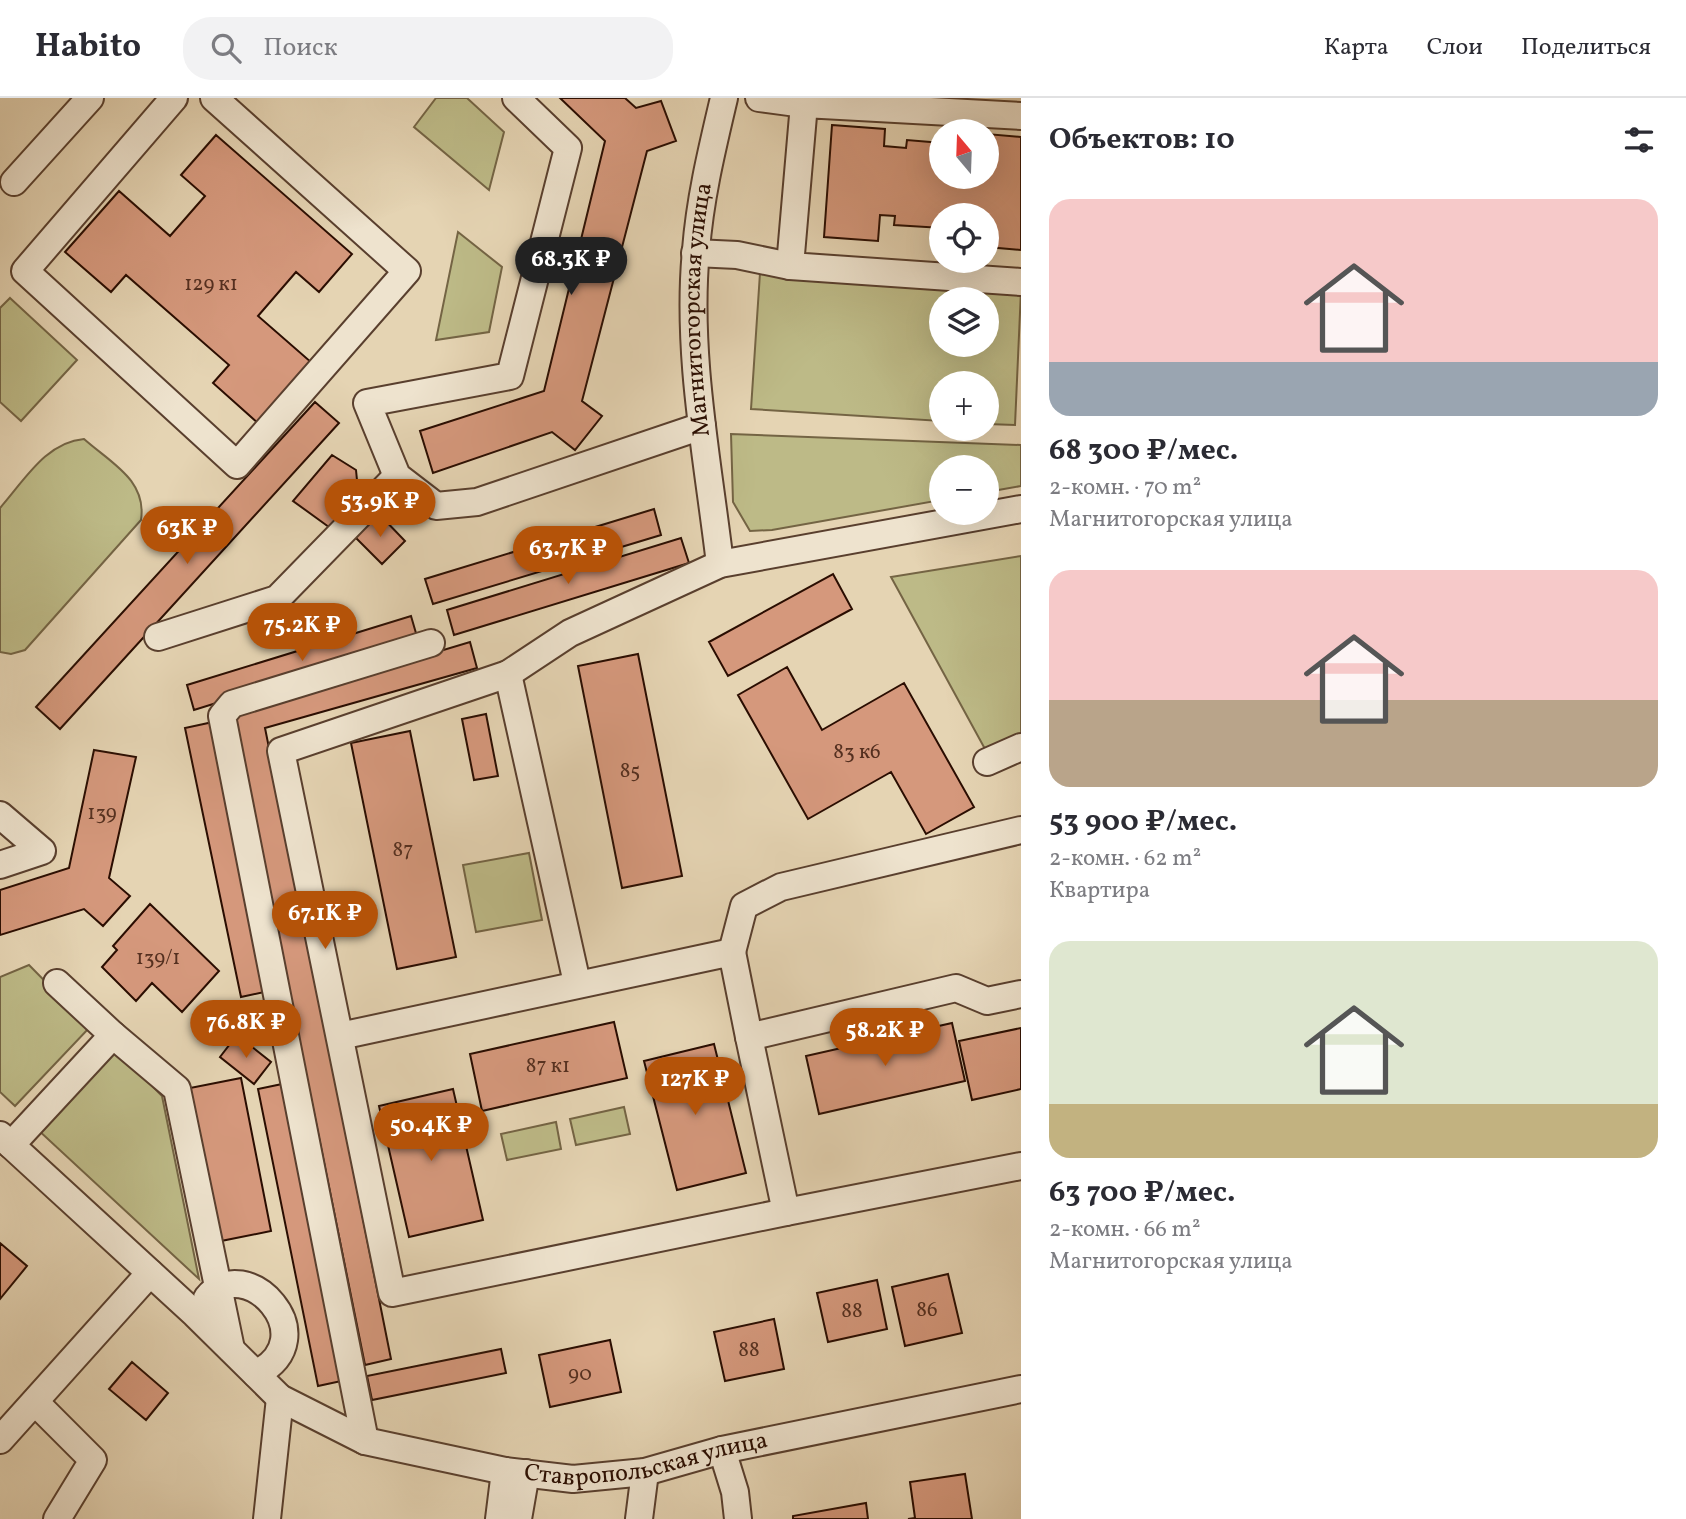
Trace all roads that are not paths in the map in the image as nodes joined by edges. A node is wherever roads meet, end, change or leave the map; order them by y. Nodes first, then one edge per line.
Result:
1 (90, 98) edge
2 (174, 98) edge
3 (214, 98) edge
4 (516, 98) edge
5 (724, 98) edge
6 (759, 98) edge
7 (804, 104) junction
8 (1021, 116) edge
9 (14, 183) dead end
10 (695, 253) junction
11 (790, 266) junction
12 (1021, 282) edge
13 (702, 426) junction
14 (397, 476) junction
15 (1021, 509) edge
16 (720, 564) junction
17 (158, 637) dead end
18 (431, 643) dead end
19 (508, 674) junction
20 (1021, 747) edge
21 (987, 762) dead end
22 (0, 815) edge
23 (1021, 830) edge
24 (0, 865) edge
25 (732, 952) junction
26 (57, 983) dead end
27 (577, 984) junction
28 (1021, 994) edge
29 (113, 1035) junction
30 (340, 1036) junction
31 (749, 1037) junction
32 (5, 1140) edge
33 (1021, 1167) edge
34 (786, 1212) junction
35 (150, 1273) junction
36 (219, 1290) junction
37 (194, 1314) junction
38 (231, 1349) junction
39 (256, 1374) junction
40 (1021, 1390) edge
41 (280, 1398) junction
42 (36, 1402) junction
43 (2, 1434) edge
44 (365, 1441) junction
45 (722, 1450) junction
46 (515, 1472) junction
47 (645, 1472) junction
48 (57, 1519) edge
49 (268, 1519) edge
50 (499, 1519) edge
51 (518, 1519) edge
52 (639, 1519) edge
53 (738, 1519) edge

1 - 9 street
2 - 3 street
4 - 14 street
5 - 10 street, Магнитогорская улица
6 - 7 street
7 - 8 street
7 - 11 street
10 - 11 street
10 - 13 street, Магнитогорская улица
11 - 12 street
13 - 14 street
13 - 16 street, Магнитогорская улица
14 - 17 street
15 - 16 street
16 - 19 street
18 - 44 street
19 - 27 street
19 - 30 street
20 - 21 street
22 - 24 street
23 - 25 street
25 - 27 street
25 - 31 street
26 - 29 street
27 - 30 street
28 - 31 street
29 - 32 street
29 - 36 street
30 - 34 street
31 - 34 street
32 - 35 street
33 - 34 street
35 - 37 street, Ставропольская улица
35 - 42 street
36 - 37 street
36 - 38 street
36 - 39 street
37 - 38 street, Ставропольская улица
38 - 39 street, Ставропольская улица
39 - 41 street, Ставропольская улица
40 - 45 street, Ставропольская улица
41 - 44 street, Ставропольская улица
41 - 49 street
42 - 43 street
42 - 48 street
44 - 46 street, Ставропольская улица
45 - 47 street, Ставропольская улица
45 - 53 street
46 - 47 street, Ставропольская улица
46 - 50 street
46 - 51 street
47 - 52 street

